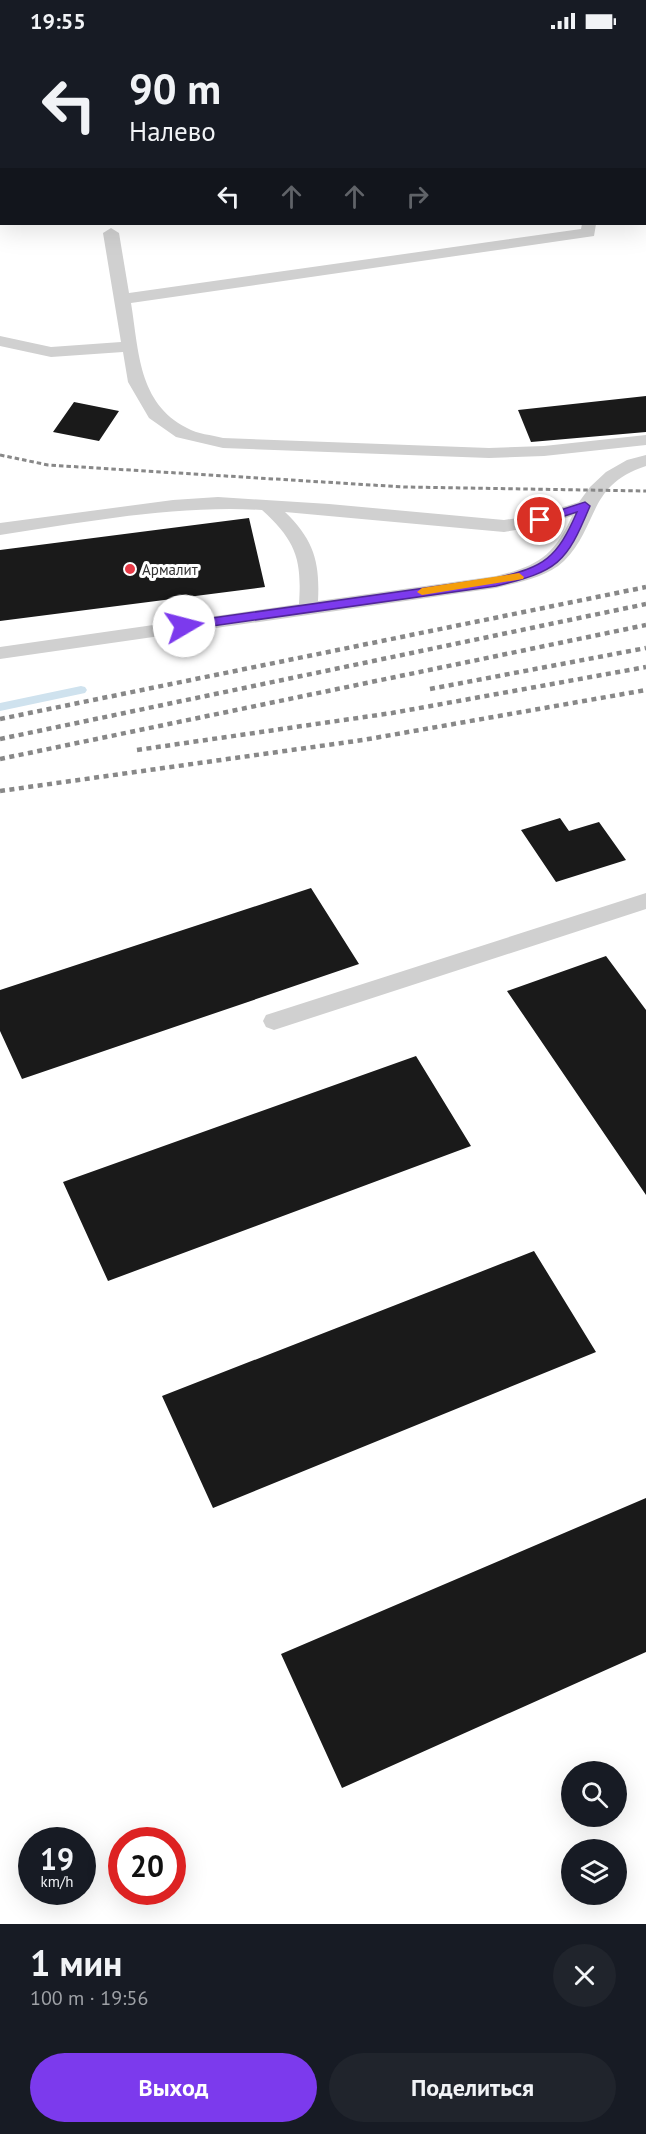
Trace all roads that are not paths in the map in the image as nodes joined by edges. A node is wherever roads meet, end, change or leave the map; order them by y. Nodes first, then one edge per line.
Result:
1 (589, 225) edge
2 (111, 233) dead end
3 (122, 299) junction
4 (0, 342) edge
5 (130, 346) junction
6 (646, 440) edge
7 (646, 460) edge
8 (267, 505) junction
9 (585, 506) junction
10 (0, 529) edge
11 (308, 607) junction
12 (0, 652) edge
13 (646, 901) edge
14 (274, 1021) dead end

1 - 3 lane
2 - 3 lane
3 - 5 lane
4 - 5 lane
5 - 6 lane
7 - 9 lane
8 - 9 lane
8 - 10 lane
8 - 11 lane
9 - 11 lane
11 - 12 lane
13 - 14 lane

